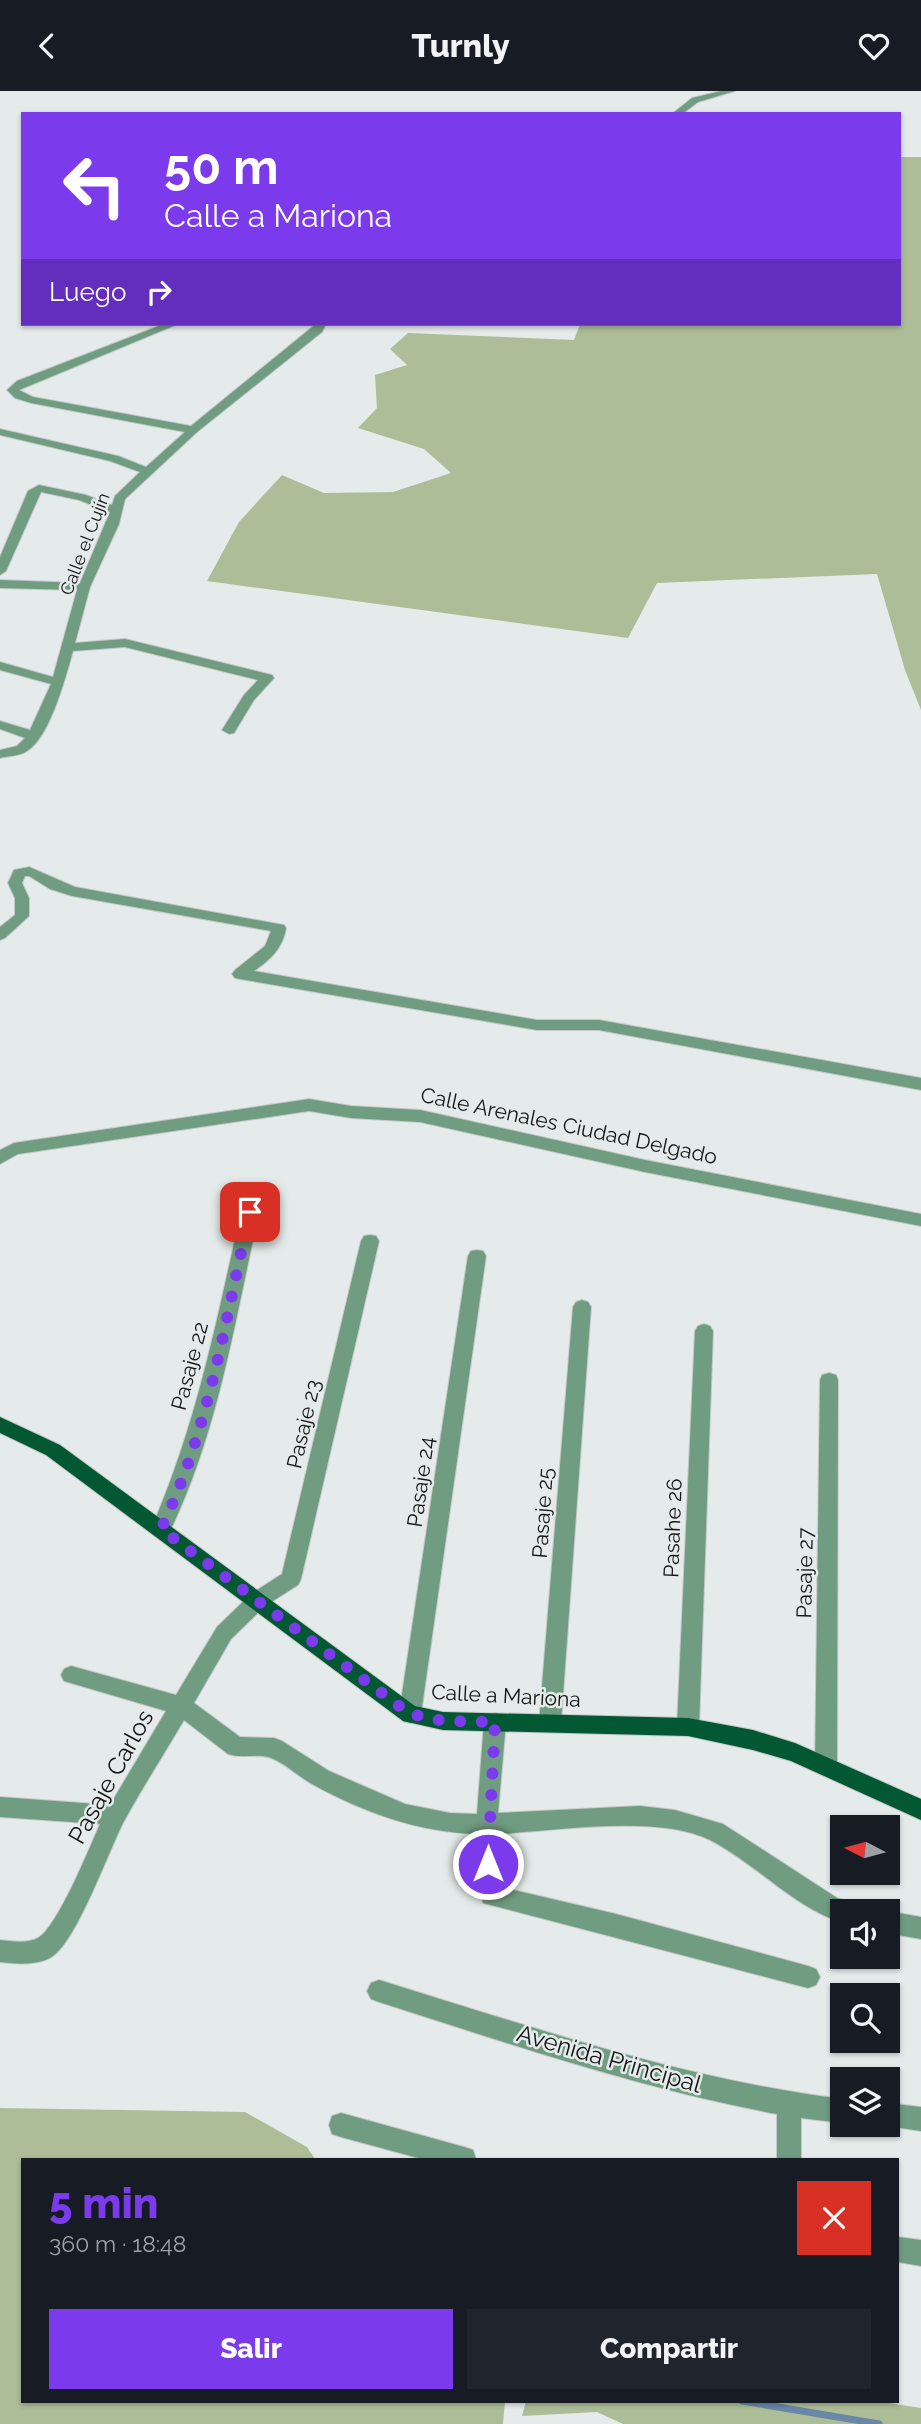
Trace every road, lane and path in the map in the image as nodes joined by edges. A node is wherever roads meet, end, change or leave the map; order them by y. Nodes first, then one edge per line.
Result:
1 (731, 91) edge
2 (679, 112) edge
3 (168, 326) edge
4 (319, 326) edge
5 (193, 430) junction
6 (0, 432) edge
7 (147, 471) junction
8 (117, 511) junction
9 (0, 571) edge
10 (0, 584) edge
11 (84, 587) junction
12 (69, 647) junction
13 (0, 666) edge
14 (58, 682) junction
15 (0, 725) edge
16 (229, 730) dead end
17 (34, 736) junction
18 (0, 754) edge
19 (0, 935) edge
20 (921, 1084) edge
21 (0, 1158) edge
22 (250, 1212) dead end
23 (921, 1220) edge
24 (370, 1241) dead end
25 (477, 1256) dead end
26 (582, 1307) dead end
27 (704, 1331) dead end
28 (829, 1380) dead end
29 (0, 1424) edge
30 (161, 1529) junction
31 (258, 1600) junction
32 (71, 1675) dead end
33 (181, 1706) junction
34 (410, 1714) junction
35 (495, 1722) junction
36 (550, 1723) junction
37 (688, 1727) junction
38 (826, 1766) junction
39 (0, 1807) edge
40 (921, 1810) edge
41 (117, 1815) junction
42 (488, 1824) junction
43 (830, 1906) edge
44 (900, 1924) edge
45 (921, 1928) edge
46 (0, 1951) edge
47 (808, 1977) dead end
48 (379, 1991) dead end
49 (789, 2106) junction
50 (830, 2110) edge
51 (900, 2117) edge
52 (921, 2119) edge
53 (341, 2125) dead end
54 (460, 2158) edge
55 (789, 2158) edge
56 (899, 2251) edge
57 (921, 2253) edge

1 - 2 street
3 - 5 street
4 - 5 street, Calle el Cujín
5 - 7 street, Calle el Cujín
6 - 7 street
7 - 8 street, Calle el Cujín
8 - 9 street
8 - 11 street, Calle el Cujín
10 - 11 street
11 - 12 street, Calle el Cujín
12 - 14 street, Calle el Cujín
12 - 16 street
13 - 14 street
14 - 17 street, Calle el Cujín
15 - 17 street
17 - 18 street
19 - 20 street
21 - 23 street, Calle Arenales Ciudad Delgado
22 - 30 street, Pasaje 22
24 - 31 street, Pasaje 23
25 - 34 street, Pasaje 24
26 - 36 street, Pasaje 25
27 - 37 street, Pasahe 26
28 - 38 street, Pasaje 27
29 - 30 main road, Calle a Mariona
30 - 31 main road, Calle a Mariona
31 - 33 street, Pasaje Carlos
31 - 34 main road, Calle a Mariona
32 - 33 street
33 - 41 street, Pasaje Carlos
33 - 42 street
34 - 35 main road, Calle a Mariona
35 - 36 main road, Calle a Mariona
35 - 42 street
36 - 37 main road, Calle a Mariona
37 - 38 main road, Calle a Mariona
38 - 40 main road, Calle a Mariona
39 - 41 street
41 - 46 street, Pasaje Carlos
42 - 43 street
42 - 47 street
44 - 45 street
48 - 49 street, Avenida Principal
49 - 50 street, Avenida Principal
49 - 55 street
51 - 52 street
53 - 54 street
56 - 57 street

